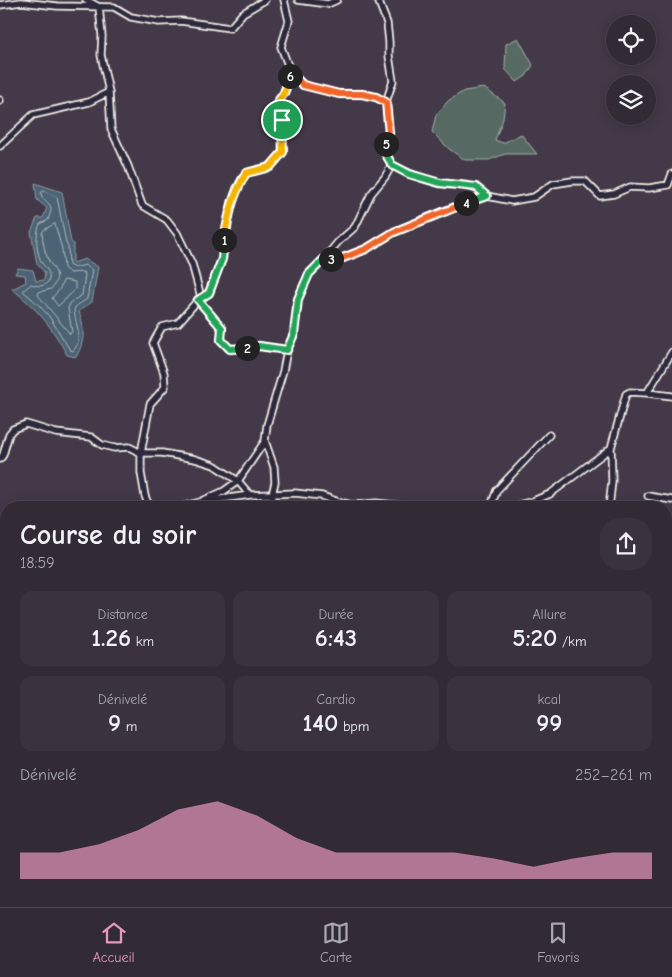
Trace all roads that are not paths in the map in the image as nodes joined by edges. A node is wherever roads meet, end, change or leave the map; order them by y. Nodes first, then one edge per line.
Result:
1 (86, 0) edge
2 (265, 0) edge
3 (284, 0) edge
4 (298, 0) edge
5 (337, 0) edge
6 (378, 0) edge
7 (21, 1) edge
8 (0, 4) edge
9 (99, 7) junction
10 (291, 73) junction
11 (109, 92) junction
12 (386, 102) junction
13 (0, 146) edge
14 (392, 165) junction
15 (672, 174) edge
16 (487, 196) junction
17 (324, 259) junction
18 (198, 300) junction
19 (287, 350) junction
20 (672, 352) edge
21 (646, 393) junction
22 (672, 396) edge
23 (549, 435) dead end
24 (265, 441) junction
25 (610, 448) junction
26 (142, 453) junction
27 (0, 459) edge
28 (238, 481) junction
29 (250, 495) junction
30 (272, 495) junction
31 (648, 496) dead end
32 (672, 500) edge
33 (147, 501) edge
34 (202, 501) edge
35 (207, 501) edge
36 (273, 501) edge
37 (336, 501) edge
38 (493, 501) edge
39 (533, 501) edge
40 (610, 501) edge

1 - 9 street
2 - 9 street
3 - 10 street
4 - 5 street
6 - 12 street
7 - 8 street
7 - 9 street
9 - 11 street
10 - 12 street
10 - 18 street
11 - 13 street
11 - 18 street
12 - 14 street
14 - 16 street
14 - 17 street
15 - 16 street
16 - 17 street
17 - 19 street
18 - 19 street
18 - 26 street
19 - 24 street
20 - 21 street
21 - 22 street
21 - 25 street
23 - 38 street
24 - 28 street
24 - 30 street
25 - 39 street
25 - 40 street
26 - 27 street
26 - 28 street
26 - 33 street
28 - 29 street
28 - 34 street
29 - 30 street
29 - 35 street
30 - 36 street
30 - 37 street
31 - 32 street

